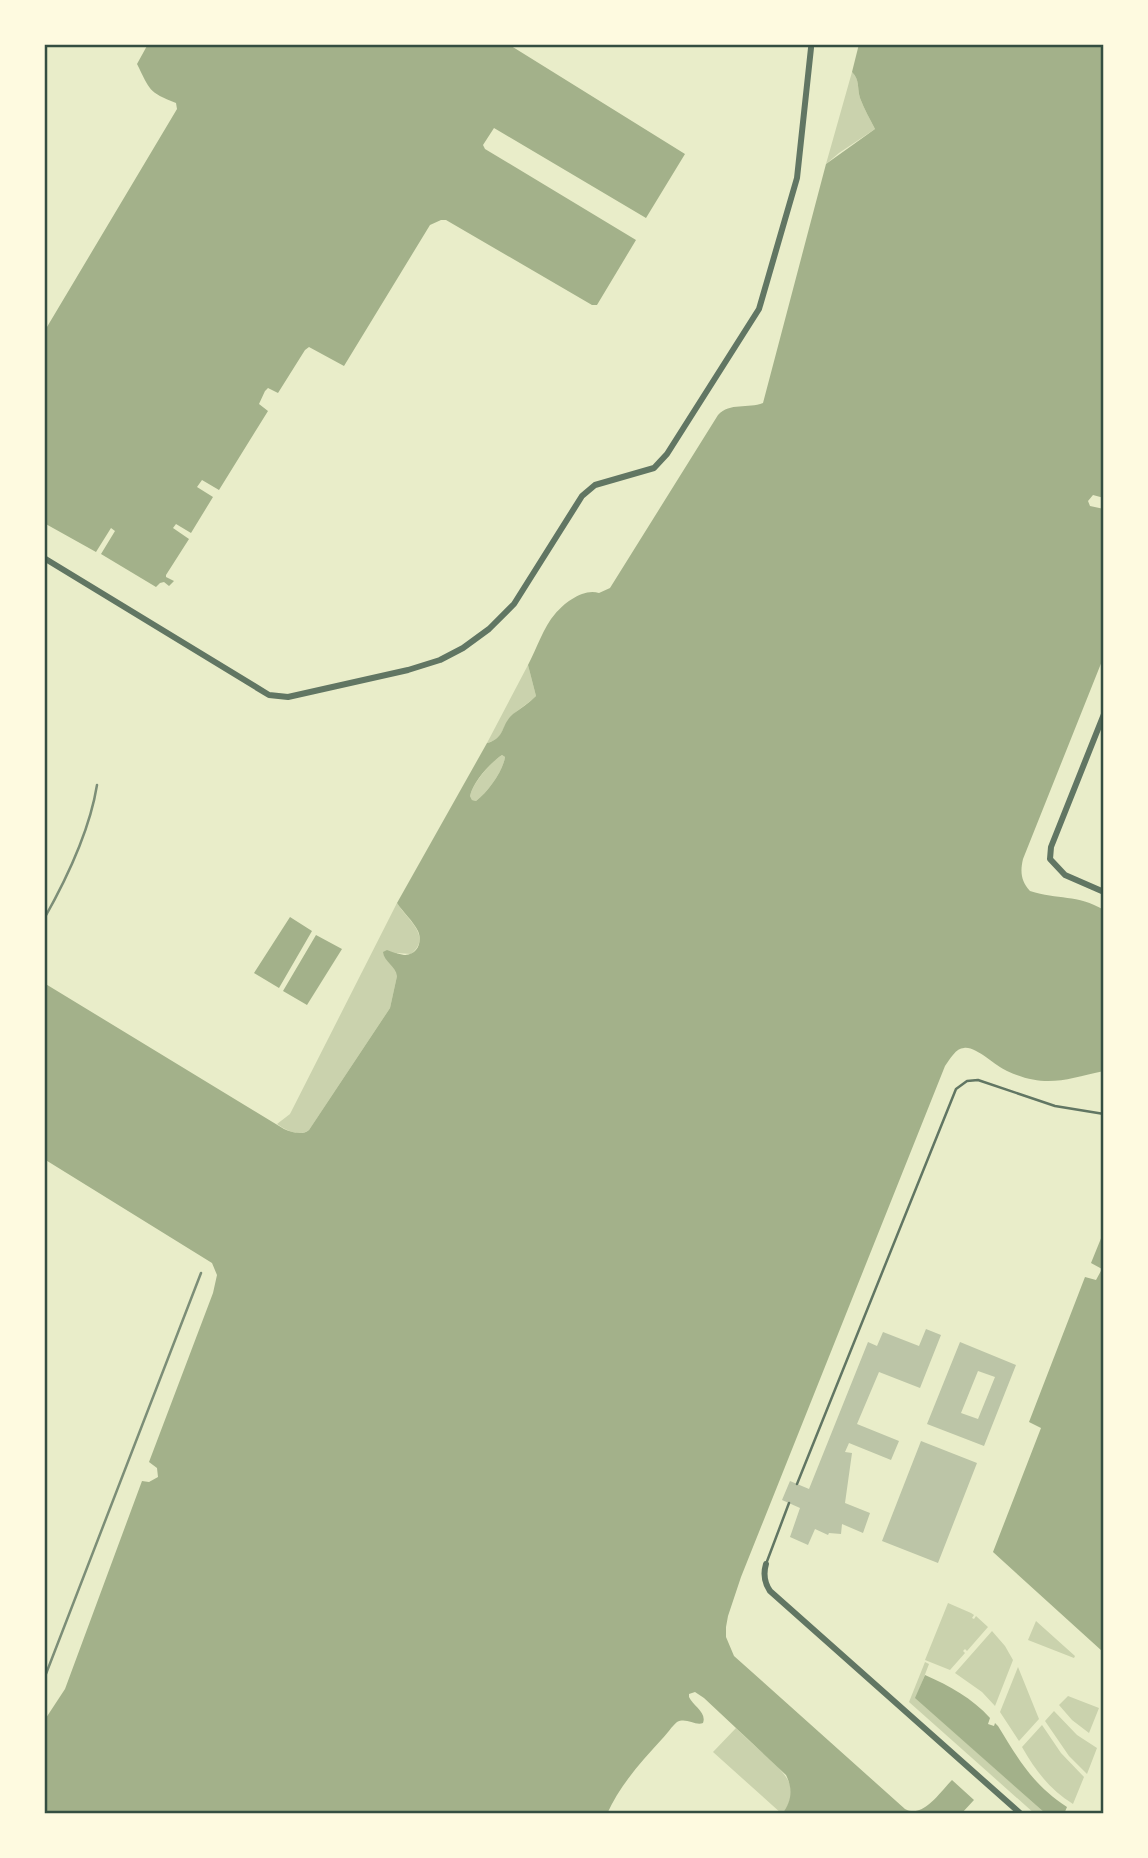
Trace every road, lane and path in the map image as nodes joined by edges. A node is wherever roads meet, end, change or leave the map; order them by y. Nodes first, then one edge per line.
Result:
1 (811, 48) dead end
2 (44, 558) edge
3 (1104, 714) edge
4 (1104, 892) edge
5 (1104, 1114) edge
6 (797, 1484) dead end
7 (789, 1503) dead end
8 (766, 1564) joint
9 (1021, 1814) edge

1 - 2 street
3 - 4 street
5 - 6 lane
7 - 8 lane
8 - 9 street

